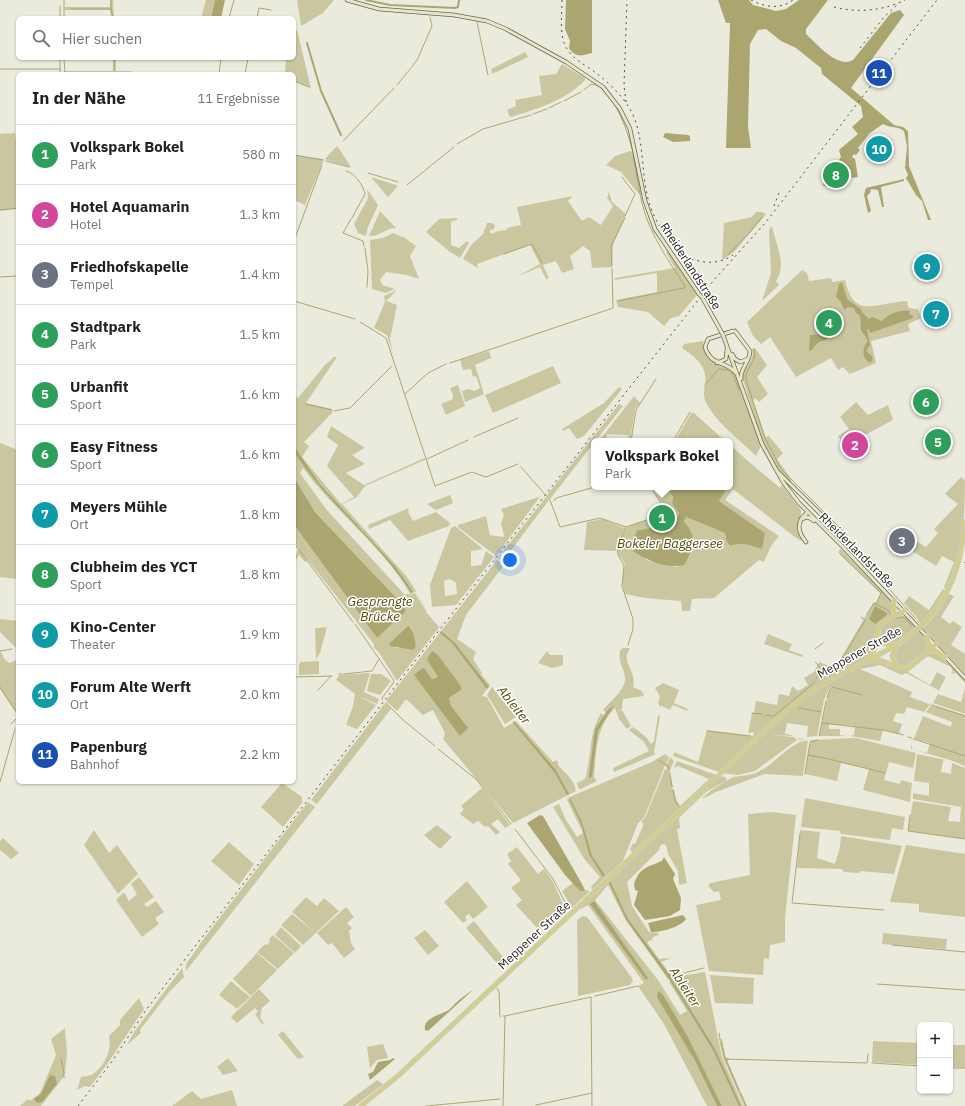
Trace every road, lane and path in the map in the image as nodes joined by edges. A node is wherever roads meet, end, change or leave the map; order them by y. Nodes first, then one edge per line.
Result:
1 (347, 0) edge
2 (723, 334) junction
3 (726, 344) junction
4 (730, 352) junction
5 (750, 357) junction
6 (716, 363) junction
7 (740, 379) junction
8 (742, 385) junction
9 (773, 466) junction
10 (799, 503) junction
11 (808, 512) junction
12 (802, 518) junction
13 (965, 522) edge
14 (824, 530) junction
15 (848, 541) dead end
16 (806, 542) dead end
17 (894, 600) junction
18 (903, 610) junction
19 (894, 616) junction
20 (917, 626) dead end
21 (921, 630) dead end
22 (878, 632) junction
23 (927, 636) junction
24 (897, 644) junction
25 (935, 646) junction
26 (929, 652) junction
27 (945, 656) junction
28 (868, 660) junction
29 (898, 667) junction
30 (965, 678) edge
31 (361, 1106) edge

1 - 2 main road, Rheiderlandstraße, bridge
2 - 3 main road, Rheiderlandstraße
2 - 5 main road
2 - 6 main road
3 - 4 main road, Rheiderlandstraße
3 - 6 main road
4 - 5 main road
4 - 7 main road, Rheiderlandstraße
5 - 8 main road
6 - 7 main road
7 - 8 main road, Rheiderlandstraße
8 - 9 main road, Rheiderlandstraße
9 - 10 main road, Rheiderlandstraße
9 - 15 main road
10 - 11 main road, Rheiderlandstraße
10 - 12 main road
11 - 12 main road
11 - 14 main road, Rheiderlandstraße
12 - 14 main road
12 - 16 main road
13 - 24 main road, Meppener Straße, bridge
14 - 17 main road, Rheiderlandstraße
17 - 18 main road, Rheiderlandstraße
17 - 19 main road
18 - 19 main road
18 - 20 main road, Rheiderlandstraße
19 - 22 main road
21 - 23 main road
22 - 24 main road
22 - 28 main road
23 - 25 main road
23 - 26 main road
24 - 28 main road, Meppener Straße
24 - 29 main road
25 - 26 main road
25 - 27 main road
26 - 27 main road
26 - 29 main road
27 - 30 main road
28 - 29 main road
28 - 31 main road, Meppener Straße

